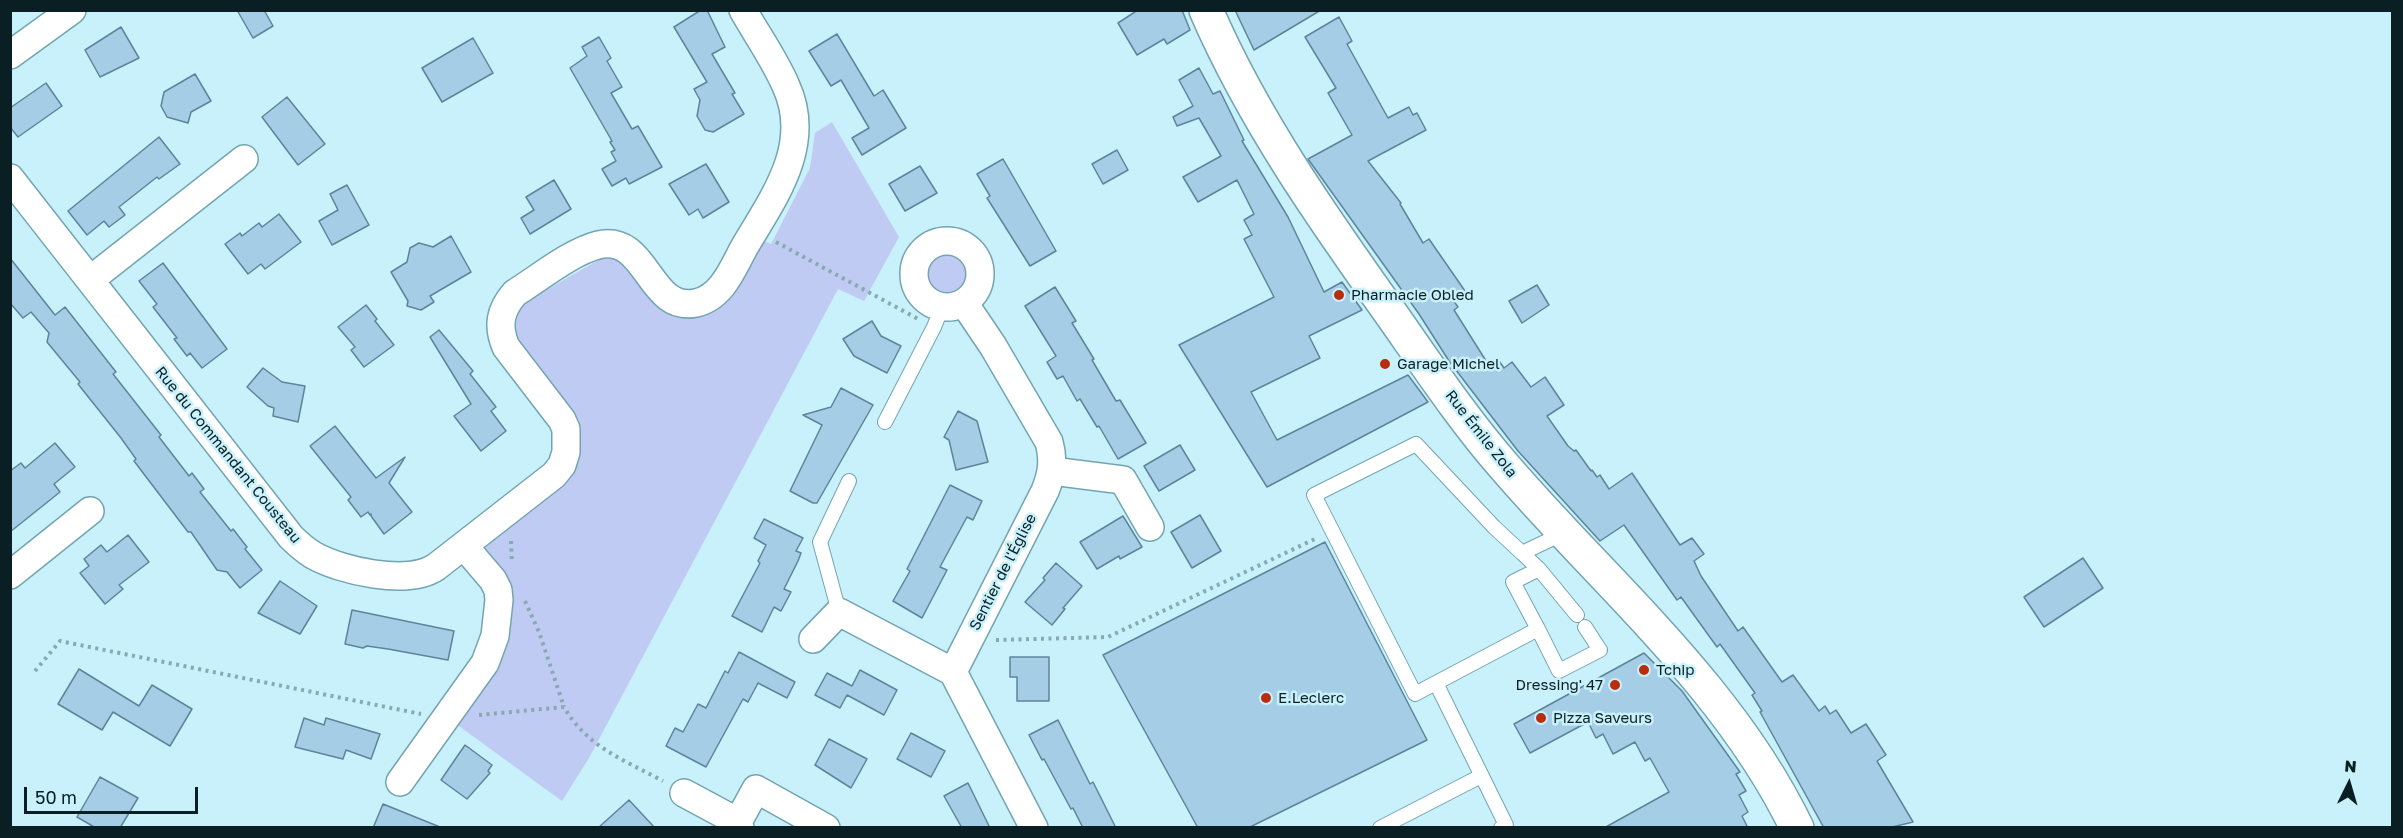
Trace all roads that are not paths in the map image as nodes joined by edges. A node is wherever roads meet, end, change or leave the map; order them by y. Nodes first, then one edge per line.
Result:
1 (72, 10) edge
2 (743, 10) edge
3 (1206, 10) edge
4 (10, 55) edge
5 (244, 159) dead end
6 (10, 178) edge
7 (90, 280) junction
8 (946, 312) joint
9 (885, 422) dead end
10 (1052, 471) junction
11 (849, 481) dead end
12 (90, 511) dead end
13 (1150, 527) dead end
14 (1565, 533) junction
15 (464, 546) junction
16 (1522, 553) junction
17 (1539, 569) junction
18 (10, 575) edge
19 (839, 612) junction
20 (1577, 615) dead end
21 (1585, 627) dead end
22 (1538, 629) junction
23 (813, 639) dead end
24 (953, 672) junction
25 (1436, 683) junction
26 (1481, 776) junction
27 (400, 782) dead end
28 (684, 793) road end
29 (739, 825) edge
30 (826, 828) edge
31 (1034, 828) edge
32 (1380, 828) edge
33 (1501, 828) edge
34 (1797, 828) edge

1 - 4 street
2 - 15 street, Rue du Commandant Cousteau
3 - 14 main road, Rue Émile Zola
5 - 7 street
6 - 7 street, Rue du Commandant Cousteau
7 - 15 street, Rue du Commandant Cousteau
8 - 9 lane
8 - 10 street, Sentier de l'Église
10 - 13 street
10 - 24 street, Sentier de l'Église
11 - 19 lane
12 - 18 street
14 - 16 lane
14 - 34 main road, Rue Émile Zola
15 - 27 street
16 - 17 lane
16 - 25 lane
17 - 20 lane
17 - 22 lane
19 - 23 street
19 - 24 street
21 - 22 lane
22 - 25 lane
24 - 31 street
25 - 26 lane
26 - 32 lane
26 - 33 lane
28 - 29 street
29 - 30 street

